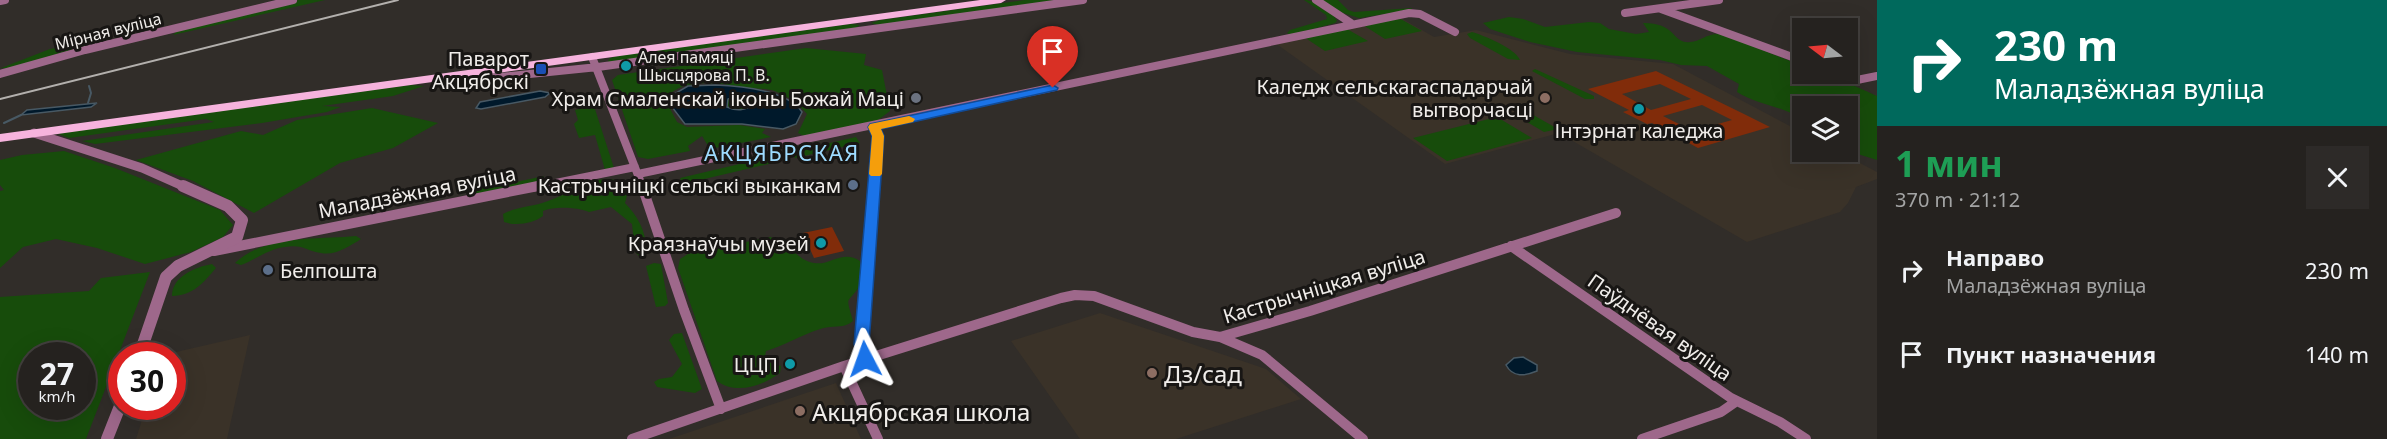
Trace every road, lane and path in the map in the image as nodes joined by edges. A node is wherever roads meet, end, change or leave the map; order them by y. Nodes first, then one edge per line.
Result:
1 (5, 0) edge
2 (293, 0) edge
3 (1001, 0) edge
4 (1083, 0) edge
5 (1316, 0) edge
6 (1719, 0) edge
7 (0, 1) edge
8 (1661, 9) junction
9 (1625, 13) dead end
10 (864, 18) junction
11 (1350, 23) junction
12 (871, 30) junction
13 (1455, 32) dead end
14 (1792, 57) edge
15 (595, 62) junction
16 (0, 74) edge
17 (1877, 76) edge
18 (1858, 80) edge
19 (874, 127) junction
20 (34, 133) junction
21 (0, 138) edge
22 (637, 171) junction
23 (1616, 213) dead end
24 (237, 237) junction
25 (251, 244) junction
26 (1511, 246) junction
27 (205, 253) junction
28 (1220, 337) junction
29 (144, 342) edge
30 (865, 359) junction
31 (844, 366) junction
32 (1731, 398) junction
33 (721, 409) junction
34 (114, 420) edge
35 (107, 439) edge
36 (632, 439) edge
37 (878, 439) edge
38 (1363, 439) edge
39 (1642, 439) edge
40 (1806, 439) edge

1 - 7 street
2 - 16 street, Мірная вуліца
3 - 10 main road
4 - 12 street
5 - 11 street
6 - 8 street
8 - 9 street
8 - 14 street
10 - 12 street
10 - 15 main road
11 - 13 street, Маладзёжная вуліца
11 - 19 street, Маладзёжная вуліца
12 - 15 street
15 - 20 main road
15 - 22 street
17 - 18 street
19 - 22 street, Маладзёжная вуліца
19 - 30 street
20 - 21 main road
20 - 24 street
22 - 25 street, Маладзёжная вуліца
22 - 33 street
23 - 26 street, Кастрычніцкая вуліца
24 - 25 street
24 - 27 street
25 - 27 street, Маладзёжная вуліца
26 - 28 street, Кастрычніцкая вуліца
26 - 32 street, Паўднёвая вуліца
27 - 29 street
28 - 30 street, Кастрычніцкая вуліца
28 - 38 street
30 - 31 street, Кастрычніцкая вуліца
31 - 33 street, Кастрычніцкая вуліца
31 - 37 street
32 - 39 street, Паўднёвая вуліца
32 - 40 street
33 - 36 street, Кастрычніцкая вуліца
34 - 35 street

